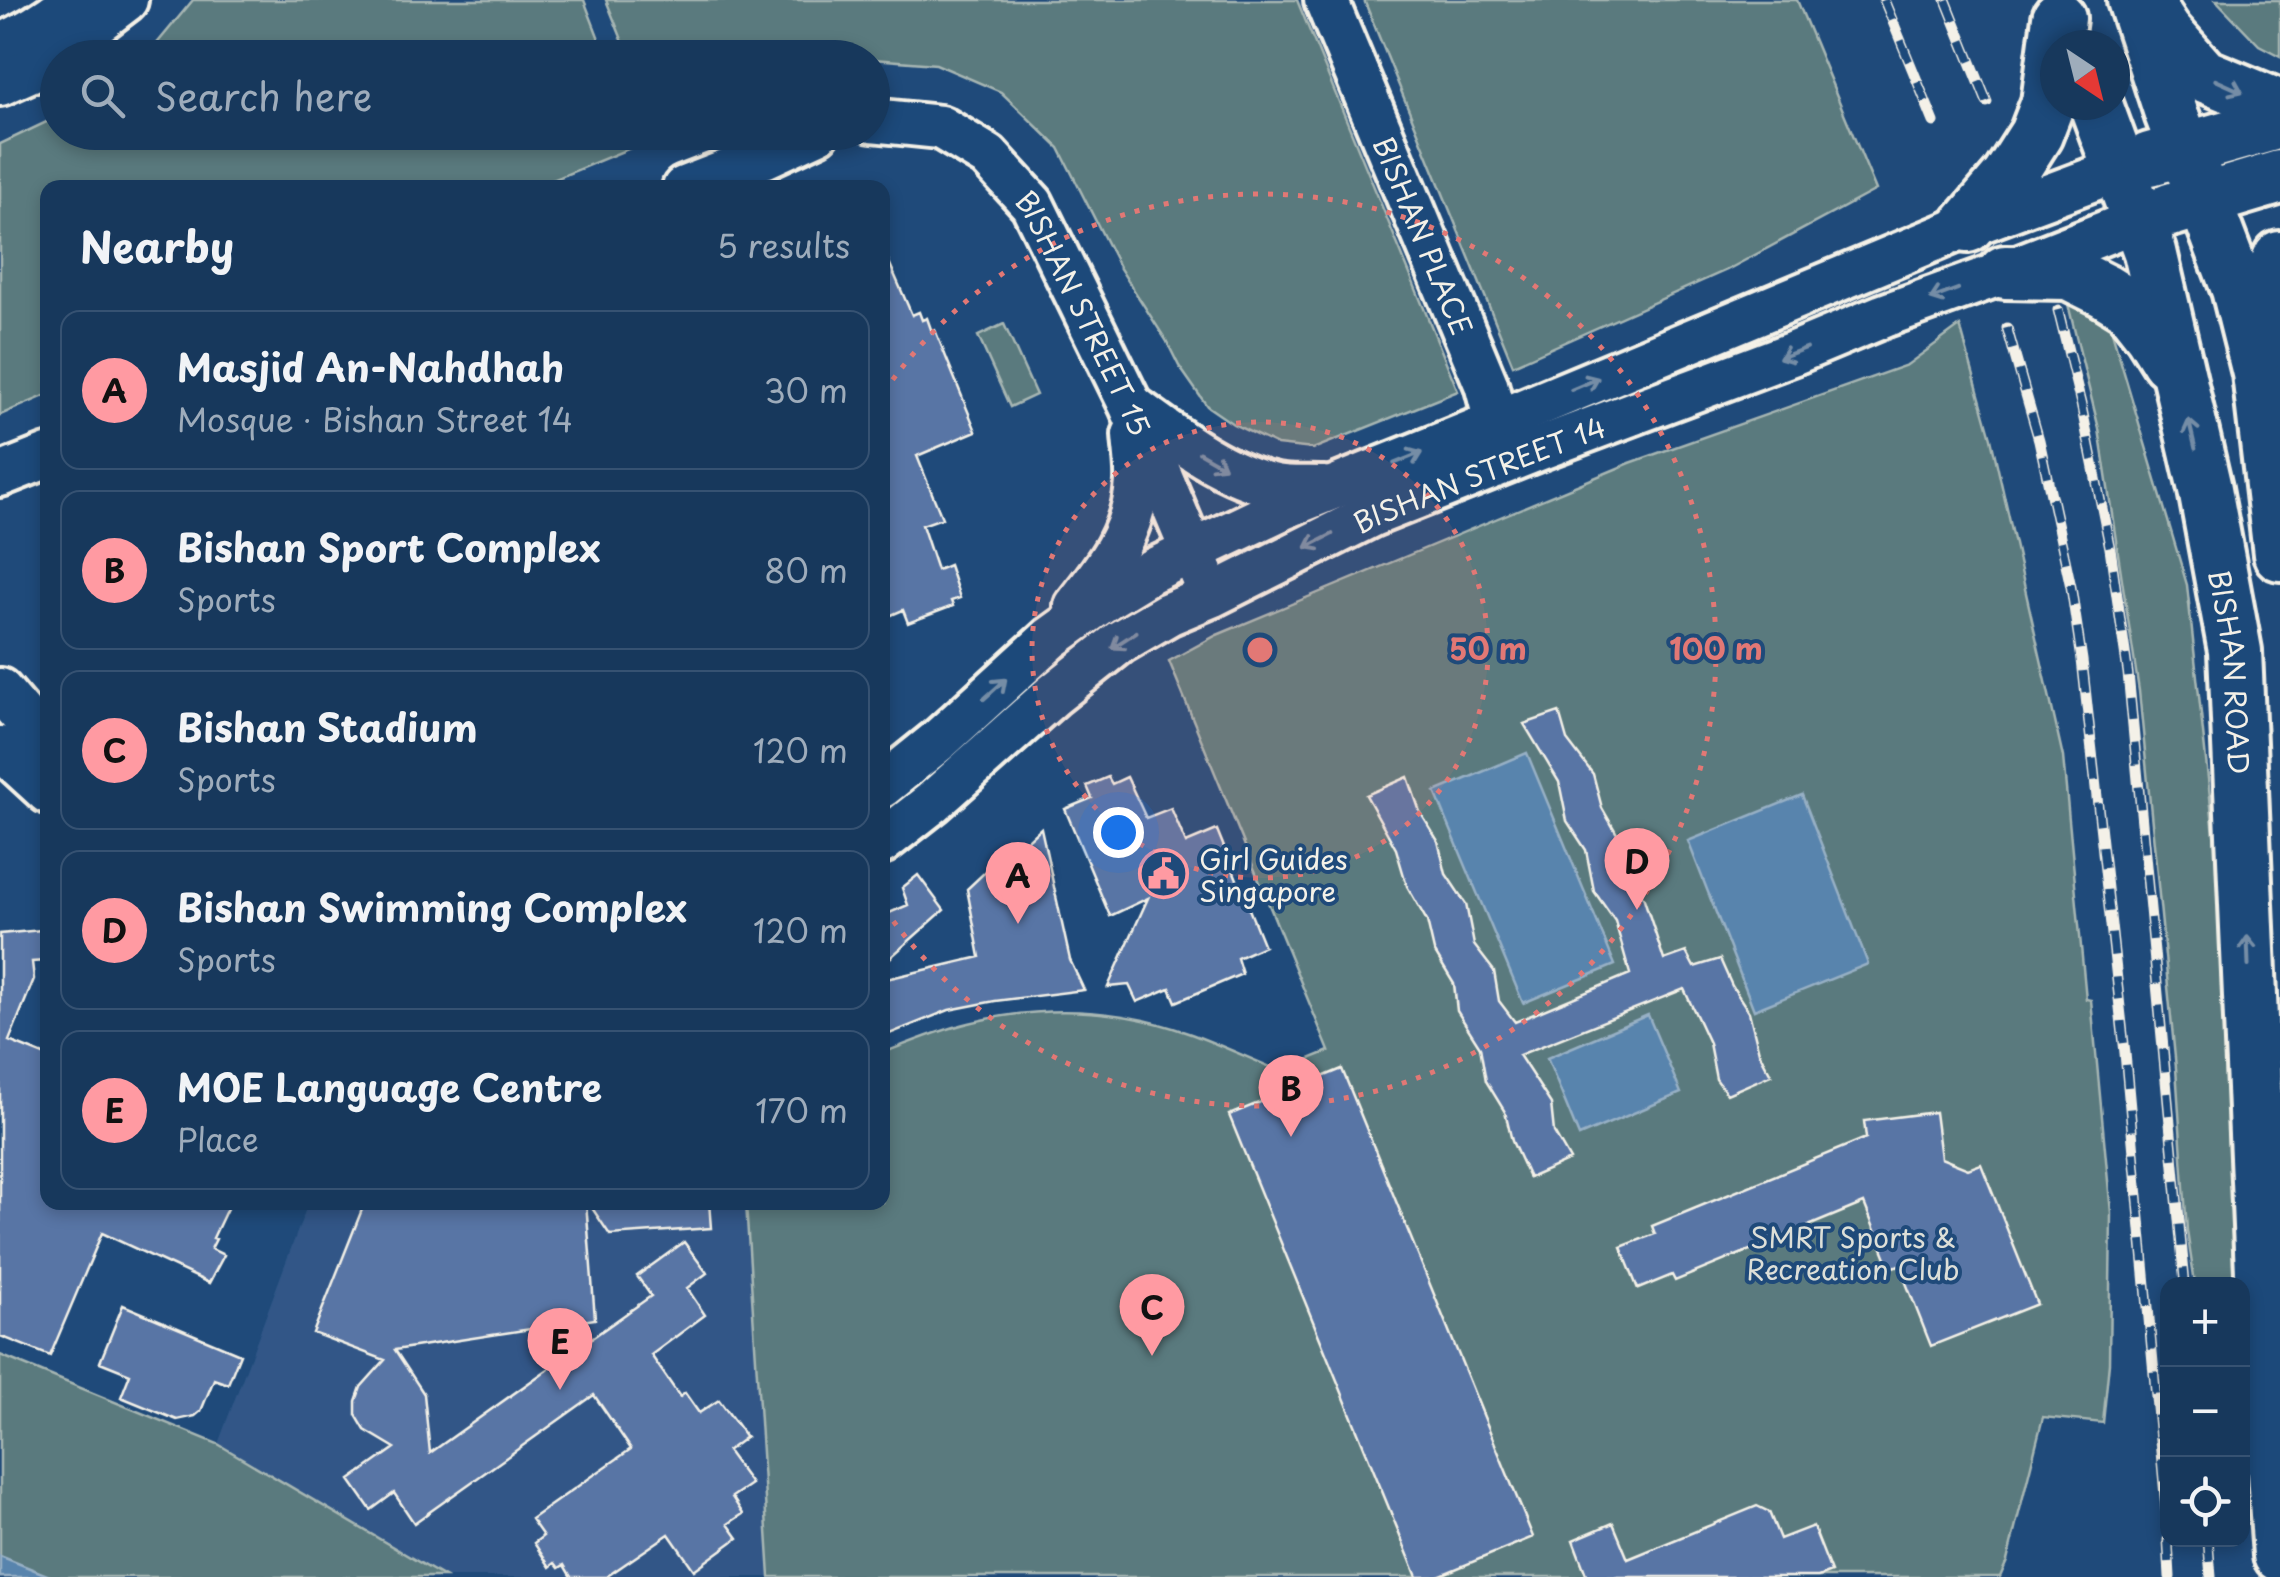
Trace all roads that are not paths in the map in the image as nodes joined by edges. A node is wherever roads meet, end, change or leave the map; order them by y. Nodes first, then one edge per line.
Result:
1 (73, 0) edge
2 (126, 0) edge
3 (1326, 0) edge
4 (2134, 0) edge
5 (2143, 0) edge
6 (2060, 21) edge
7 (74, 40) edge
8 (0, 46) edge
9 (40, 66) edge
10 (0, 84) edge
11 (2280, 107) edge
12 (2102, 120) edge
13 (890, 122) edge
14 (2280, 122) edge
15 (2184, 148) junction
16 (781, 150) edge
17 (2120, 168) junction
18 (2280, 178) edge
19 (705, 180) edge
20 (2205, 200) junction
21 (2140, 219) junction
22 (1966, 226) junction
23 (2280, 258) edge
24 (2006, 272) junction
25 (2258, 373) junction
26 (2180, 380) junction
27 (1131, 406) junction
28 (1496, 422) junction
29 (1538, 449) junction
30 (40, 459) edge
31 (1, 475) edge
32 (1335, 488) junction
33 (1193, 551) junction
34 (2280, 554) edge
35 (1210, 596) junction
36 (1051, 638) junction
37 (0, 690) edge
38 (40, 737) edge
39 (0, 748) edge
40 (890, 780) edge
41 (40, 785) edge
42 (890, 836) edge
43 (2280, 1555) edge

1 - 8 street
2 - 7 street
3 - 28 street, BISHAN PLACE
4 - 15 main road
5 -> 11 main road
6 - 22 main road
9 - 10 street
12 - 17 main road, BISHAN ROAD
13 - 27 street, BISHAN STREET 15
14 - 15 main road
15 - 17 main road
15 - 20 main road
16 - 19 street
17 - 21 main road, BISHAN ROAD
17 - 22 street, BISHAN STREET 14
18 - 20 main road
20 - 21 main road
20 - 25 main road
21 - 24 street, BISHAN STREET 14
21 - 26 main road, BISHAN ROAD
28 -> 22 street, BISHAN STREET 14
23 - 25 main road
24 - 26 main road
24 -> 29 street, BISHAN STREET 14
25 - 34 main road
43 -> 26 main road, BISHAN ROAD
27 -> 32 street
27 - 33 street, BISHAN STREET 15
27 - 36 street
28 - 29 street
32 -> 28 street, BISHAN STREET 14
29 -> 35 street, BISHAN STREET 14
30 - 31 street
32 - 33 street, BISHAN STREET 14
33 - 35 street, BISHAN STREET 15
33 - 36 street, BISHAN STREET 14
35 -> 42 street, BISHAN STREET 14
40 -> 36 street, BISHAN STREET 14
37 - 38 street
39 - 41 street

